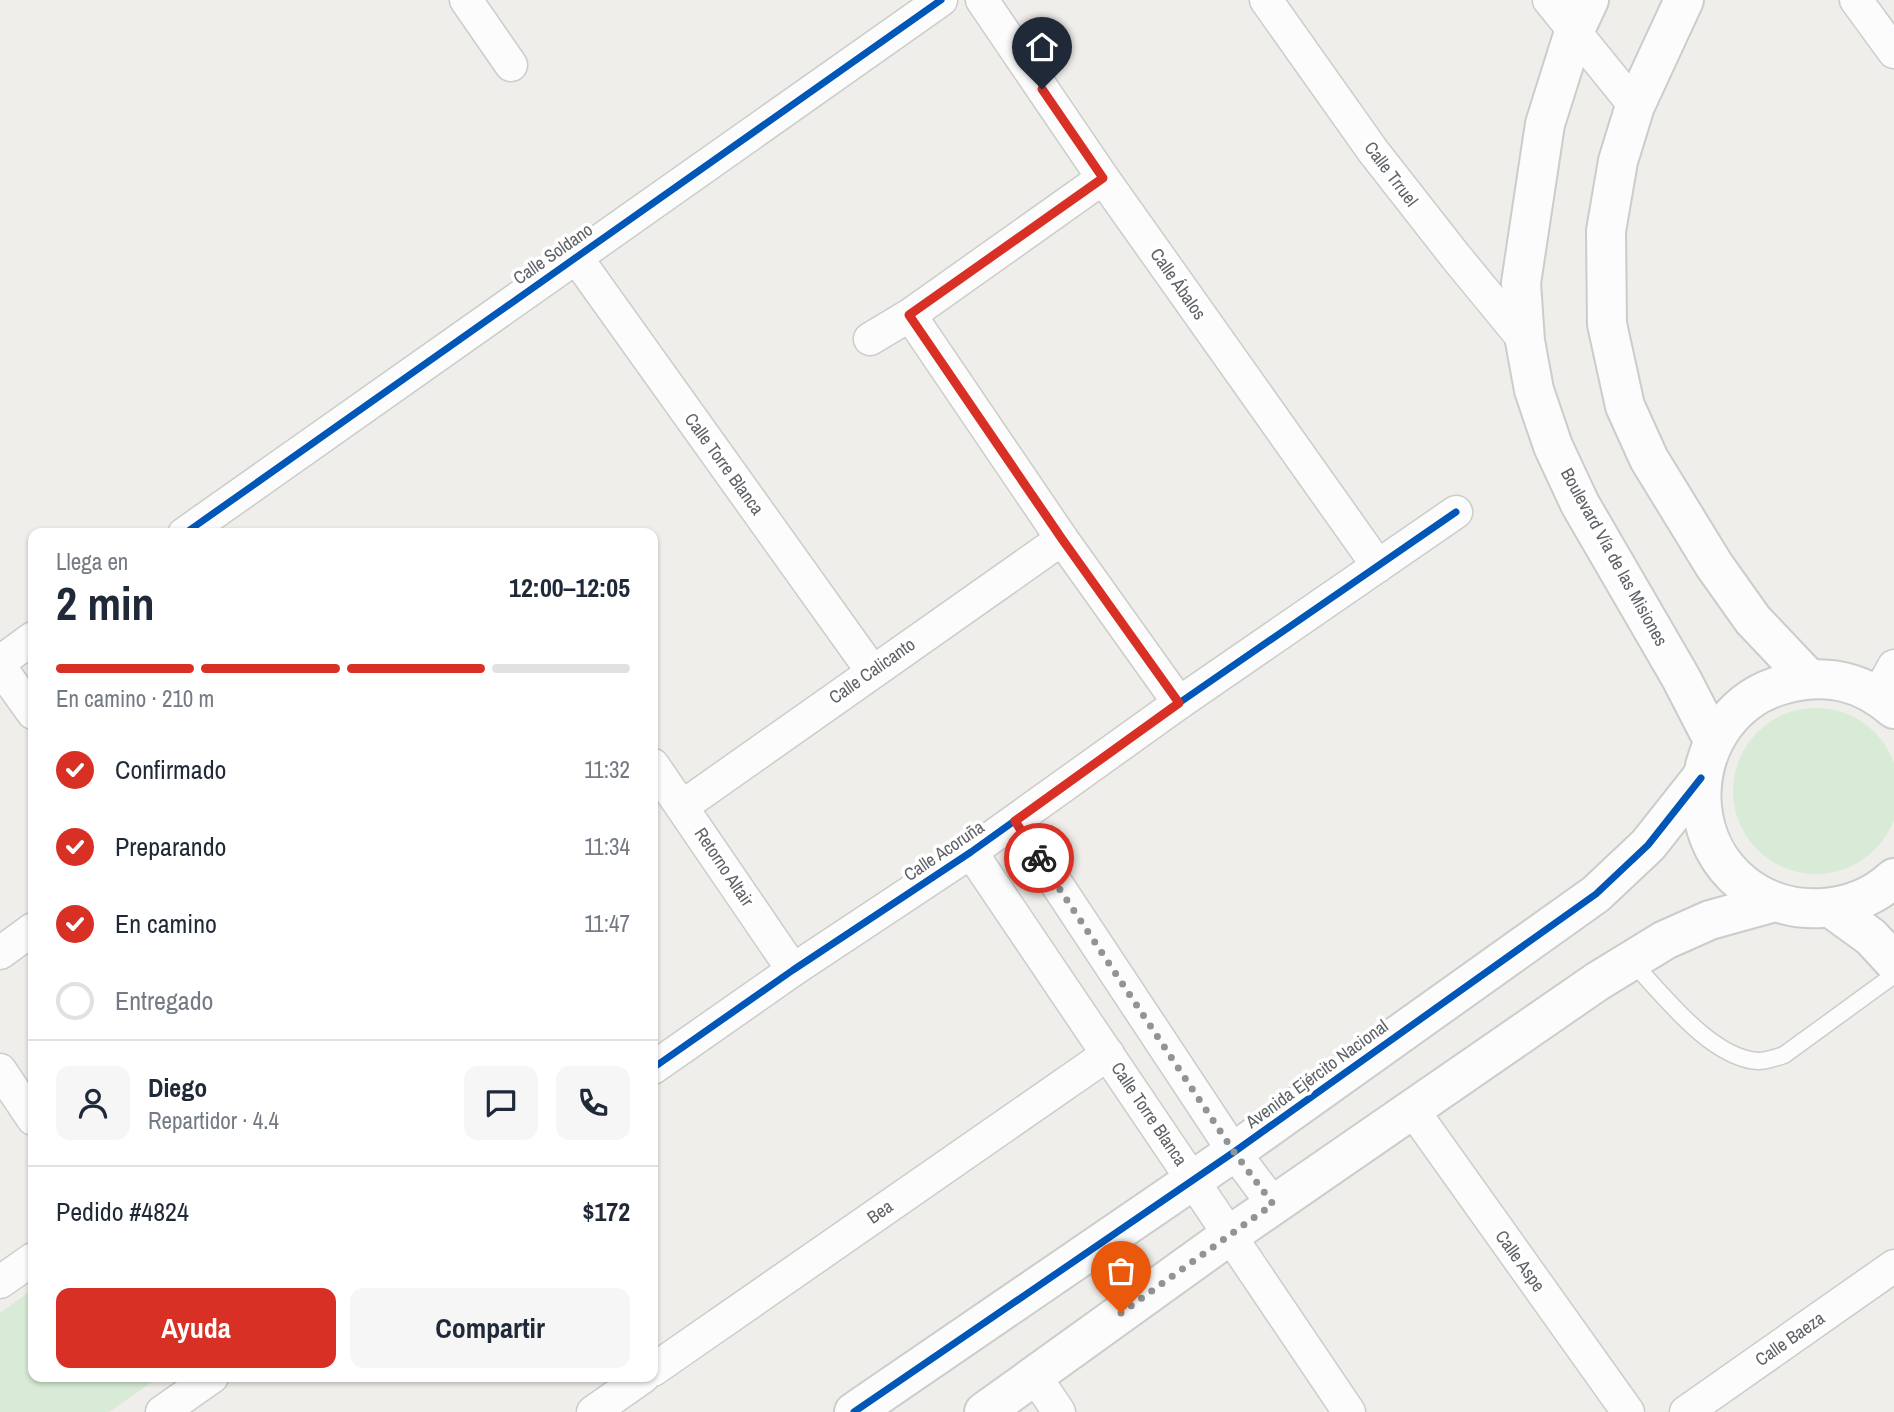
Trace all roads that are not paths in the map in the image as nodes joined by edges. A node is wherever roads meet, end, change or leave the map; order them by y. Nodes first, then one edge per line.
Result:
1 (466, 0) edge
2 (941, 0) edge
3 (982, 0) edge
4 (1266, 0) edge
5 (1549, 0) edge
6 (1685, 0) edge
7 (1856, 0) edge
8 (1581, 16) edge
9 (1894, 52) edge
10 (511, 65) dead end
11 (1635, 106) junction
12 (1103, 178) junction
13 (576, 257) junction
14 (909, 315) junction
15 (870, 339) dead end
16 (1525, 341) junction
17 (1456, 512) dead end
18 (198, 528) edge
19 (1062, 539) junction
20 (1378, 566) junction
21 (28, 642) edge
22 (0, 664) edge
23 (872, 670) junction
24 (1808, 678) junction
25 (1889, 690) edge
26 (1179, 703) junction
27 (28, 706) edge
28 (1713, 740) junction
29 (658, 772) edge
30 (1701, 778) junction
31 (683, 806) junction
32 (1015, 821) junction
33 (971, 852) junction
34 (1894, 878) edge
35 (1775, 902) junction
36 (1831, 908) junction
37 (28, 933) edge
38 (0, 953) edge
39 (1631, 961) junction
40 (1894, 962) edge
41 (793, 970) junction
42 (1894, 975) edge
43 (1108, 1054) junction
44 (658, 1064) edge
45 (0, 1070) edge
46 (1412, 1109) junction
47 (28, 1112) edge
48 (1234, 1152) junction
49 (1194, 1180) junction
50 (1273, 1204) junction
51 (1230, 1235) junction
52 (28, 1262) edge
53 (1894, 1266) edge
54 (0, 1282) edge
55 (658, 1367) edge
56 (1034, 1375) junction
57 (203, 1382) edge
58 (636, 1382) edge
59 (162, 1412) edge
60 (593, 1412) edge
61 (855, 1412) edge
62 (984, 1412) edge
63 (1059, 1412) edge
64 (1349, 1412) edge
65 (1628, 1412) edge
66 (1686, 1412) edge

1 - 10 street
2 - 13 street, Calle Soldano
3 - 12 street, Calle Ábalos
4 - 16 street, Calle Trruel
5 - 8 street
6 - 11 street
7 - 9 street
8 - 11 street
8 - 16 street, Boulevard Vía de las Misiones
11 - 24 street
12 - 14 street
12 - 20 street, Calle Ábalos
13 - 18 street, Calle Soldano
13 - 23 street, Calle Torre Blanca
14 - 15 street
14 - 19 street
16 - 28 street, Boulevard Vía de las Misiones
17 - 20 street, Calle Acoruña
19 - 23 street, Calle Calicanto
19 - 26 street
20 - 26 street, Calle Acoruña
21 - 22 street
22 - 27 street
23 - 31 street, Calle Calicanto
24 - 25 street
24 - 28 street
26 - 32 street, Calle Acoruña
28 - 30 street
29 - 31 street, Retorno Altair
30 - 35 street
30 - 48 street, Avenida Ejército Nacional
31 - 41 street, Retorno Altair
32 - 33 street, Calle Acoruña
32 - 48 street
33 - 41 street, Calle Acoruña
33 - 43 street, Calle Torre Blanca
34 - 36 street
35 - 36 street
35 - 39 street
36 - 40 street
37 - 38 street
39 - 42 lane
39 - 46 street
41 - 44 street, Calle Acoruña
43 - 49 street, Calle Torre Blanca
43 - 55 street, Bea
45 - 47 street
46 - 50 street
46 - 65 street, Calle Aspe
48 - 49 street, Avenida Ejército Nacional
48 - 50 street
49 - 51 street, Calle Torre Blanca
49 - 61 street, Avenida Ejército Nacional
50 - 51 street
51 - 56 street
51 - 64 street, Calle Torre Blanca
52 - 54 street
53 - 66 street, Calle Baeza
56 - 62 street
56 - 63 street
57 - 59 street
58 - 60 street

